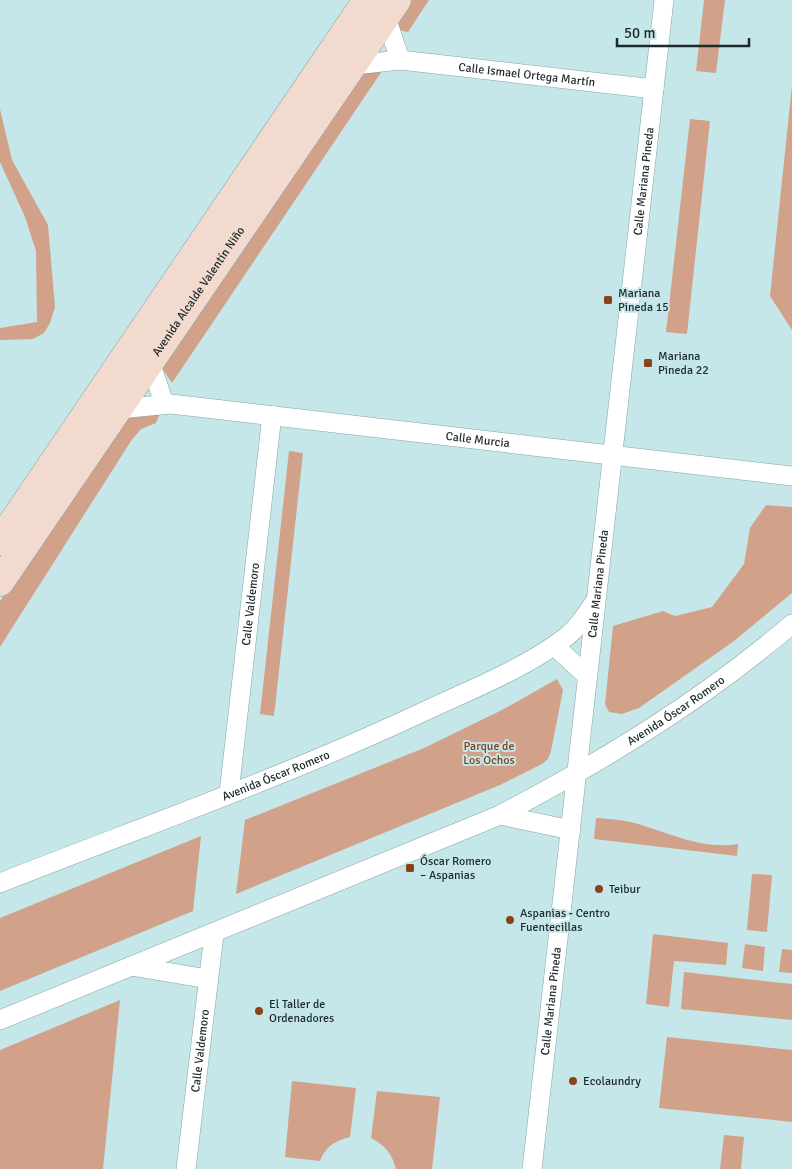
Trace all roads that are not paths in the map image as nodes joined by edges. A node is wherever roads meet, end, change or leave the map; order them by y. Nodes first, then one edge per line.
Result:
1 (664, 0) edge
2 (383, 6) edge
3 (400, 60) junction
4 (354, 65) junction
5 (654, 89) junction
6 (150, 362) junction
7 (164, 403) junction
8 (118, 409) junction
9 (272, 416) junction
10 (613, 455) junction
11 (792, 476) edge
12 (0, 541) edge
13 (0, 582) edge
14 (596, 600) junction
15 (792, 624) edge
16 (592, 640) junction
17 (558, 646) junction
18 (588, 678) junction
19 (577, 775) junction
20 (229, 793) junction
21 (500, 815) junction
22 (571, 830) junction
23 (0, 884) edge
24 (214, 934) junction
25 (131, 966) junction
26 (208, 980) junction
27 (0, 1020) edge
28 (186, 1169) edge
29 (532, 1169) edge

1 - 5 street, Calle Mariana Pineda
2 - 3 street
2 - 4 main road, Avenida Alcalde Valentín Niño
2 - 12 main road, Avenida Alcalde Valentín Niño
3 - 4 street, Calle Ismael Ortega Martín
3 - 5 street, Calle Ismael Ortega Martín
4 - 6 main road, Avenida Alcalde Valentín Niño
5 - 10 street, Calle Mariana Pineda
6 - 7 street
6 - 8 main road, Avenida Alcalde Valentín Niño
7 - 8 street, Calle Murcia
7 - 9 street, Calle Murcia
8 - 13 main road, Avenida Alcalde Valentín Niño
9 - 10 street, Calle Murcia
9 - 20 street, Calle Valdemoro
10 - 11 street, Calle Murcia
10 - 14 street, Calle Mariana Pineda
14 - 16 street, Calle Mariana Pineda
14 - 17 street, Avenida Óscar Romero
15 - 19 street, Avenida Óscar Romero
16 - 17 street, Avenida Óscar Romero
16 - 18 street, Calle Mariana Pineda
17 - 18 street
17 - 20 street, Avenida Óscar Romero
18 - 19 street, Calle Mariana Pineda
19 - 21 street, Avenida Óscar Romero
19 - 22 street, Calle Mariana Pineda
20 - 23 street, Avenida Óscar Romero
21 - 22 street
21 - 24 street, Avenida Óscar Romero
22 - 29 street, Calle Mariana Pineda
24 - 25 street, Avenida Óscar Romero
24 - 26 street, Calle Valdemoro
25 - 26 street
25 - 27 street, Avenida Óscar Romero
26 - 28 street, Calle Valdemoro

